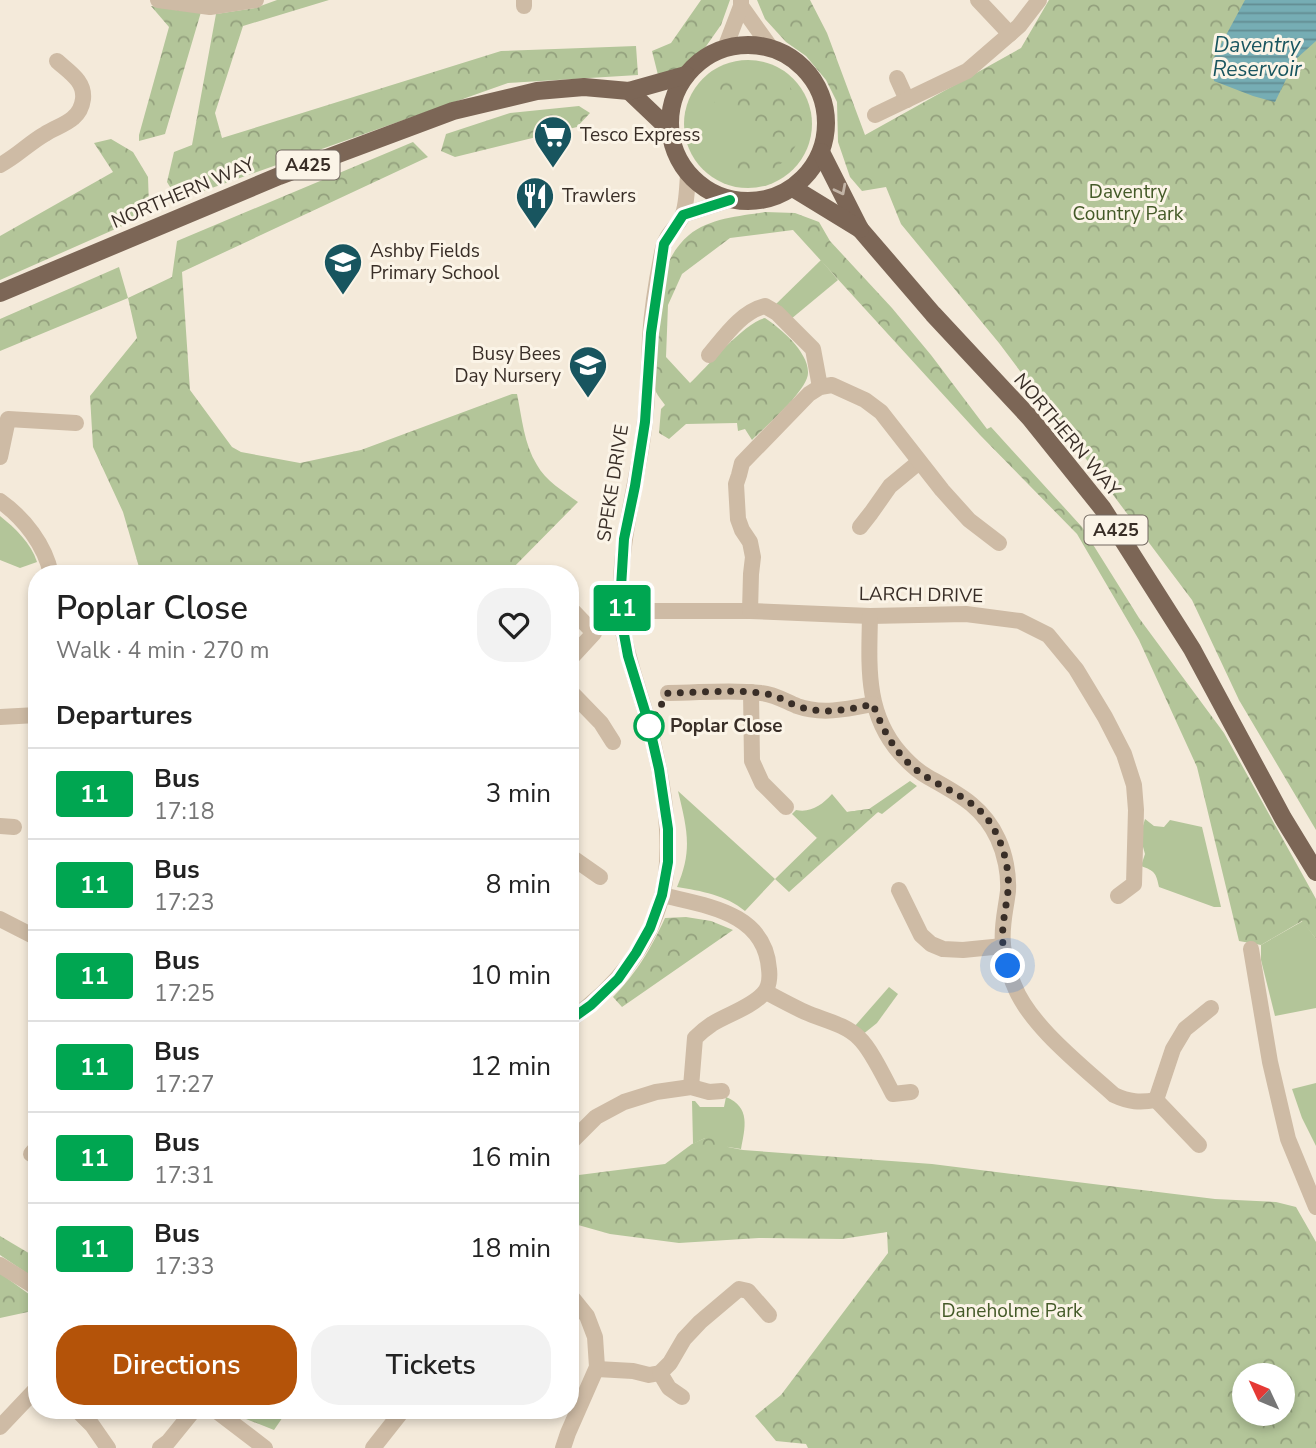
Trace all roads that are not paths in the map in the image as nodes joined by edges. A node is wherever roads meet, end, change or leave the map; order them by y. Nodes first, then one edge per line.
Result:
1 (158, 0) edge
2 (256, 0) edge
3 (978, 0) edge
4 (1039, 0) edge
5 (741, 3) edge
6 (1010, 34) junction
7 (725, 48) junction
8 (771, 48) junction
9 (57, 61) dead end
10 (686, 75) junction
11 (897, 78) dead end
12 (629, 91) junction
13 (907, 100) junction
14 (874, 115) dead end
15 (670, 130) junction
16 (821, 152) junction
17 (0, 165) edge
18 (688, 175) junction
19 (793, 188) junction
20 (730, 200) junction
21 (683, 215) junction
22 (860, 229) junction
23 (0, 293) edge
24 (709, 355) dead end
25 (820, 387) junction
26 (76, 423) dead end
27 (0, 457) edge
28 (919, 463) junction
29 (0, 501) edge
30 (860, 527) dead end
31 (999, 542) dead end
32 (49, 565) edge
33 (622, 611) junction
34 (750, 611) junction
35 (870, 616) junction
36 (579, 618) edge
37 (579, 650) edge
38 (751, 692) junction
39 (668, 693) dead end
40 (579, 700) edge
41 (873, 704) junction
42 (28, 715) edge
43 (0, 717) edge
44 (613, 741) dead end
45 (786, 807) dead end
46 (579, 862) edge
47 (1316, 872) edge
48 (600, 877) dead end
49 (899, 890) dead end
50 (662, 895) junction
51 (1118, 896) dead end
52 (0, 920) edge
53 (28, 934) edge
54 (1003, 946) junction
55 (1251, 949) dead end
56 (766, 992) junction
57 (1211, 1007) dead end
58 (579, 1014) edge
59 (691, 1087) junction
60 (722, 1091) dead end
61 (911, 1092) dead end
62 (1156, 1100) junction
63 (579, 1134) edge
64 (1199, 1145) dead end
65 (1316, 1206) edge
66 (0, 1265) edge
67 (28, 1282) edge
68 (579, 1306) edge
69 (769, 1315) dead end
70 (597, 1370) junction
71 (660, 1373) junction
72 (28, 1397) edge
73 (682, 1397) dead end
74 (579, 1409) edge
75 (86, 1419) edge
76 (187, 1419) edge
77 (227, 1419) edge
78 (396, 1419) edge
79 (574, 1419) edge
80 (0, 1427) edge
81 (108, 1448) edge
82 (160, 1448) edge
83 (265, 1448) edge
84 (373, 1448) edge
85 (563, 1448) edge

1 - 2 street
3 - 6 street
4 - 6 street
5 - 7 street
5 - 8 street
6 - 13 street
7 - 8 main road
7 - 10 main road
8 - 16 main road
9 - 17 street
10 - 12 main road, A425
10 - 15 main road
11 - 13 street
12 - 15 main road
12 - 23 main road, NORTHERN WAY / A425
13 - 14 street
15 - 18 main road
16 - 19 main road
16 -> 22 main road, A425
18 - 20 main road
18 - 21 street, SPEKE DRIVE
19 - 20 main road
19 - 22 main road, A425
20 - 21 street
21 - 33 street, SPEKE DRIVE
22 - 47 main road, NORTHERN WAY / A425
24 - 25 street
25 - 28 street
25 - 34 street
26 - 27 street
28 - 30 street
28 - 31 street
29 - 32 street
33 - 34 street, LARCH DRIVE
33 - 50 street, SPEKE DRIVE
34 - 35 street, LARCH DRIVE
35 - 41 street
35 - 51 street, LARCH DRIVE
36 - 37 street
38 - 39 street
38 - 41 street
38 - 45 street
40 - 44 street
41 - 54 street
42 - 43 street
46 - 48 street
49 - 54 street
50 - 56 street
50 - 58 street, SPEKE DRIVE
52 - 53 street
54 - 62 street
55 - 65 street
56 - 59 street
56 - 61 street
57 - 62 street
59 - 60 street
59 - 63 street
62 - 64 street
66 - 67 street
68 - 70 street
69 - 71 street
70 - 71 street
70 - 74 street
71 - 73 street
72 - 80 street
75 - 81 street
76 - 82 street
77 - 83 street
78 - 84 street
79 - 85 street

